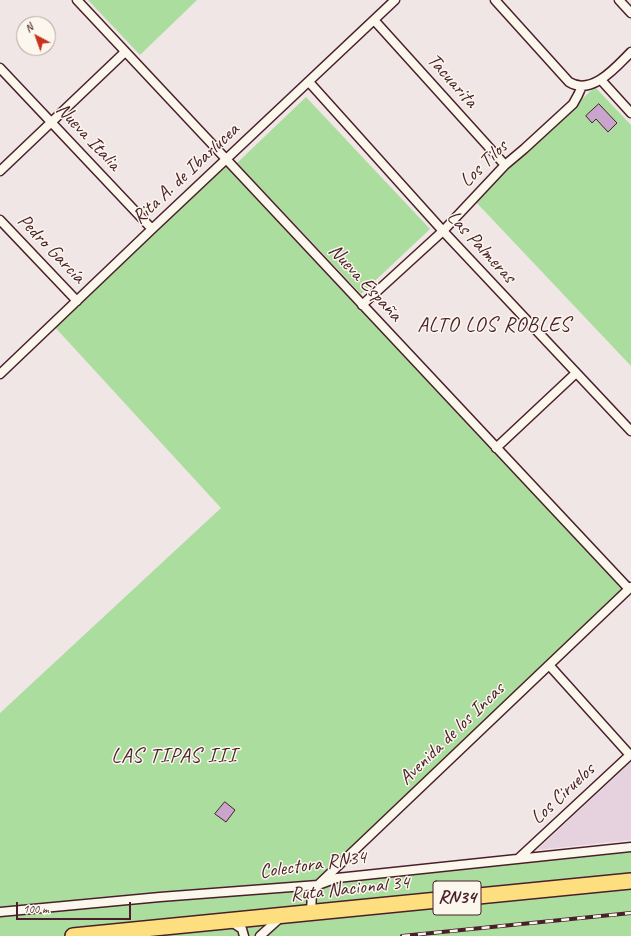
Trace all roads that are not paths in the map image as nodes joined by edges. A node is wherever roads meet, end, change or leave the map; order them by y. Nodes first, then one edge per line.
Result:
1 (77, 0) edge
2 (395, 0) edge
3 (495, 0) edge
4 (618, 0) edge
5 (631, 13) edge
6 (374, 20) junction
7 (125, 52) junction
8 (631, 52) edge
9 (0, 68) edge
10 (601, 80) junction
11 (309, 82) junction
12 (582, 86) junction
13 (631, 113) edge
14 (52, 122) junction
15 (226, 160) junction
16 (505, 164) junction
17 (0, 171) edge
18 (0, 220) edge
19 (152, 229) junction
20 (443, 231) junction
21 (77, 301) junction
22 (362, 305) junction
23 (0, 373) edge
24 (576, 373) junction
25 (631, 431) edge
26 (496, 448) junction
27 (630, 588) edge
28 (549, 665) junction
29 (631, 754) edge
30 (631, 847) edge
31 (519, 858) junction
32 (631, 881) edge
33 (318, 885) junction
34 (0, 912) edge
35 (311, 913) junction
36 (282, 916) junction
37 (229, 921) junction
38 (73, 936) edge
39 (244, 936) edge
40 (260, 936) edge

1 - 7 street, Nueva España
2 - 6 street, Rita A. de Ibarlucea
3 - 12 street
4 - 5 street
6 - 11 street, Rita A. de Ibarlucea
6 - 16 street, Tacuarita
7 - 14 street
7 - 15 street, Nueva España
8 - 10 street
9 - 14 street, Nueva Italia
10 - 12 street
10 - 13 street
11 - 15 street, Rita A. de Ibarlucea
11 - 20 street, Las Palmeras
12 - 16 street, Los Tilos
14 - 17 street
14 - 19 street, Nueva Italia
15 - 19 street, Rita A. de Ibarlucea
15 - 22 street, Nueva España
16 - 20 street, Los Tilos
18 - 21 street, Pedro García
19 - 21 street, Rita A. de Ibarlucea
20 - 22 street, Los Tilos
20 - 24 street, Las Palmeras
21 - 23 street, Rita A. de Ibarlucea
22 - 26 street, Nueva España
24 - 25 street, Las Palmeras
24 - 26 street
26 - 27 street, Nueva España
27 - 28 street, Avenida de los Incas
28 - 29 street
28 - 33 street, Avenida de los Incas
29 - 31 street, Los Ciruelos
30 - 31 street, Colectora RN34
31 - 33 street, Colectora RN34
32 - 35 highway, Ruta Nacional 34 / RN34
33 - 34 street, Colectora RN34
33 - 35 street, Avenida de los Incas
35 - 36 highway, Ruta Nacional 34 / RN34
36 - 37 highway, Ruta Nacional 34 / RN34
36 - 40 street
37 - 38 highway, Ruta Nacional 34 / RN34
37 - 39 street

